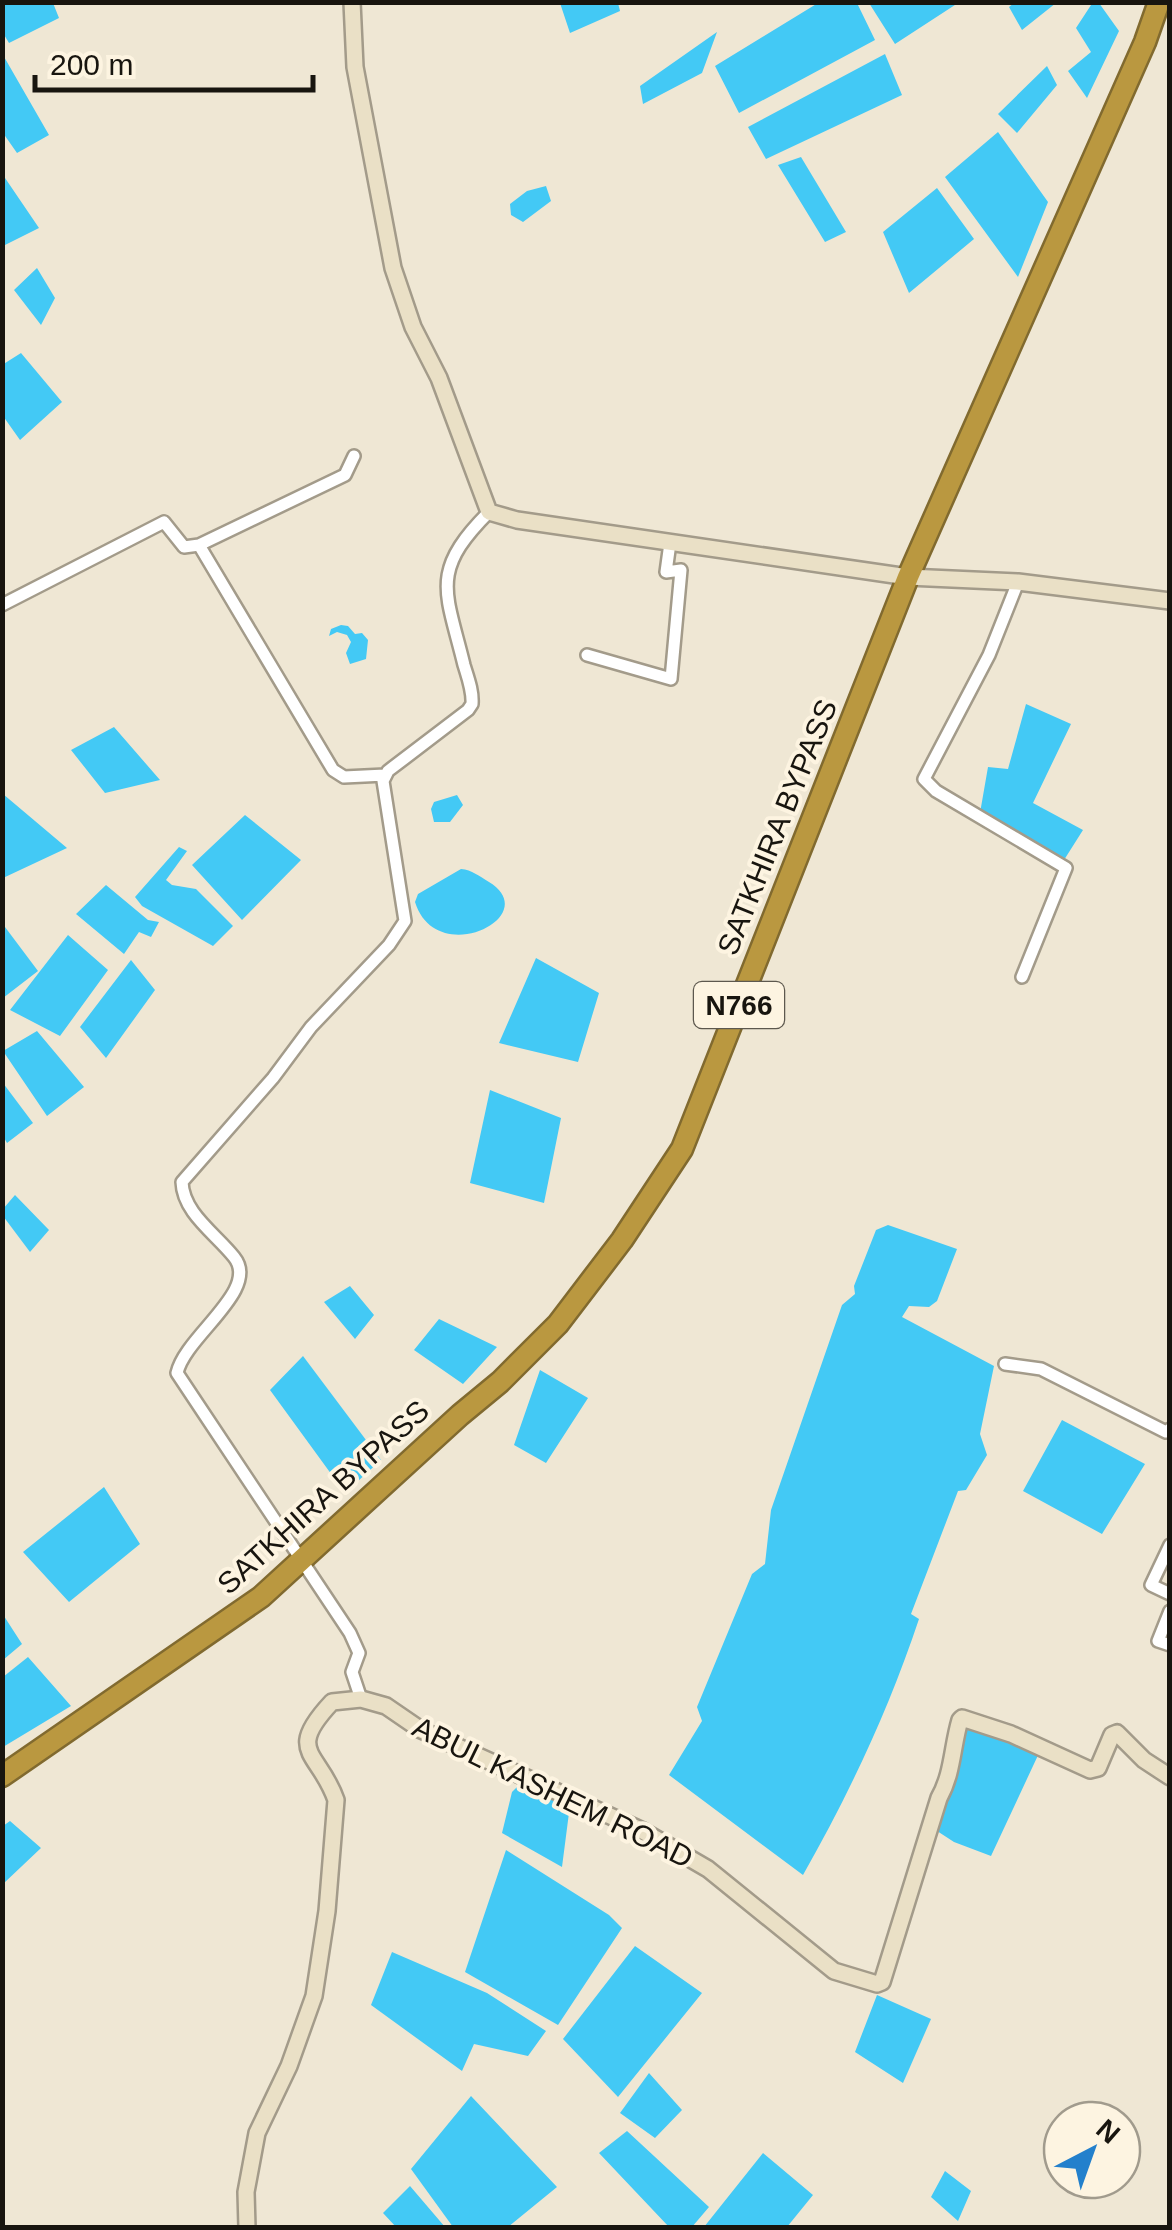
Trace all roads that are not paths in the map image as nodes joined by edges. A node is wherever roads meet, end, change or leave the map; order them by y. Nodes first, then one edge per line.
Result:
1 (352, 2) edge
2 (1159, 2) edge
3 (354, 456) dead end
4 (489, 512) junction
5 (670, 542) junction
6 (198, 545) junction
7 (908, 578) junction
8 (1018, 582) junction
9 (1170, 602) edge
10 (2, 604) edge
11 (587, 655) dead end
12 (385, 775) junction
13 (1022, 977) dead end
14 (1004, 1364) dead end
15 (1170, 1428) edge
16 (1170, 1545) edge
17 (301, 1559) junction
18 (1170, 1594) edge
19 (1170, 1611) edge
20 (1170, 1646) edge
21 (361, 1699) junction
22 (2, 1776) edge
23 (1170, 1776) edge
24 (247, 2228) edge

1 - 4 street
2 - 7 highway, SATKHIRA BYPASS / N766
3 - 6 street
4 - 5 street
4 - 12 street
5 - 7 street
5 - 11 street
6 - 10 street
6 - 12 street
7 - 8 street
7 - 17 highway, SATKHIRA BYPASS / N766
8 - 9 street
8 - 13 street
12 - 17 street
14 - 15 street
16 - 18 street
17 - 21 street
17 - 22 highway, SATKHIRA BYPASS / N766
19 - 20 street
21 - 23 street, ABUL KASHEM ROAD
21 - 24 street

